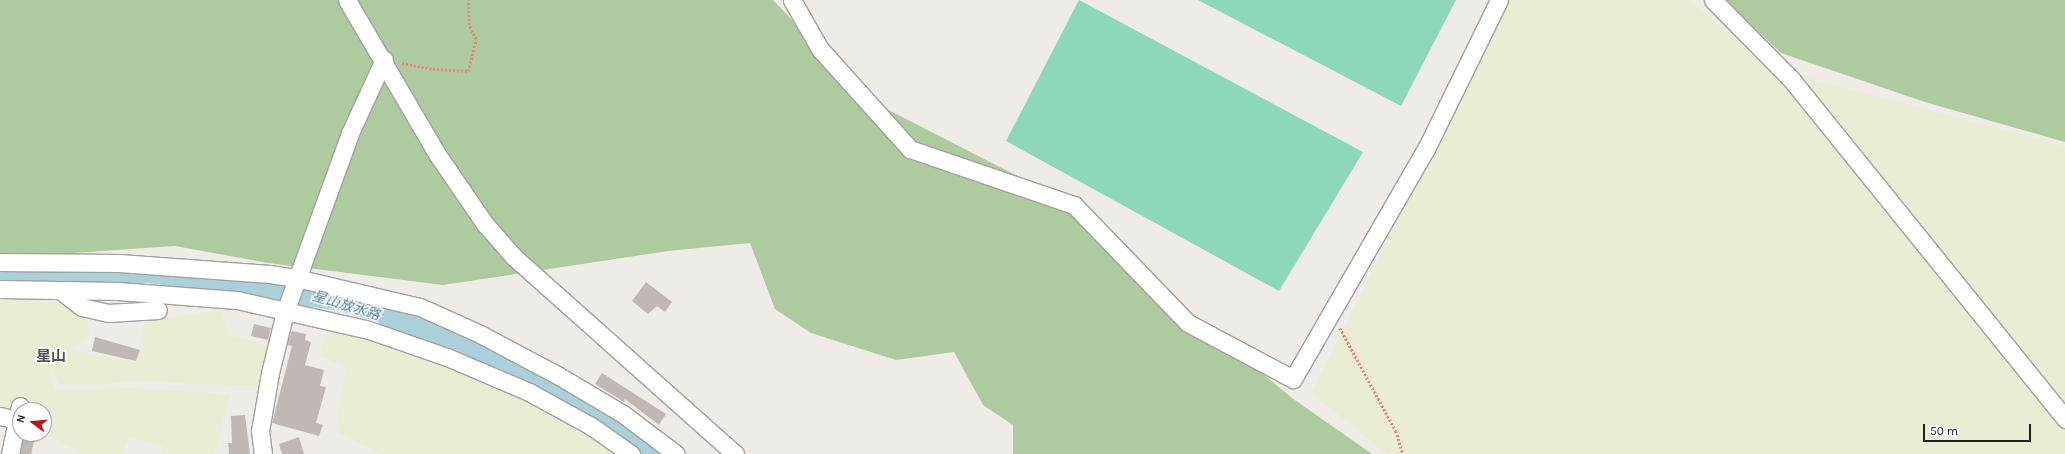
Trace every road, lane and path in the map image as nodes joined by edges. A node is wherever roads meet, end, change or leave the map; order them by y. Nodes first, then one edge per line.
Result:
1 (347, 0) edge
2 (468, 0) edge
3 (792, 0) edge
4 (1499, 0) edge
5 (1713, 0) edge
6 (384, 60) junction
7 (0, 262) edge
8 (296, 278) junction
9 (0, 289) edge
10 (60, 290) junction
11 (158, 310) dead end
12 (285, 312) junction
13 (1338, 325) dead end
14 (0, 416) edge
15 (2065, 419) edge
16 (10, 454) edge
17 (263, 454) edge
18 (631, 454) edge
19 (676, 454) edge
20 (735, 454) edge
21 (1403, 454) edge

1 - 6 street
2 - 6 path
3 - 4 street
5 - 15 street
6 - 8 street
6 - 20 street
7 - 8 street
8 - 12 street
8 - 19 street
9 - 10 street
10 - 11 street
10 - 12 street
12 - 17 street
12 - 18 street
13 - 21 path
14 - 16 street

